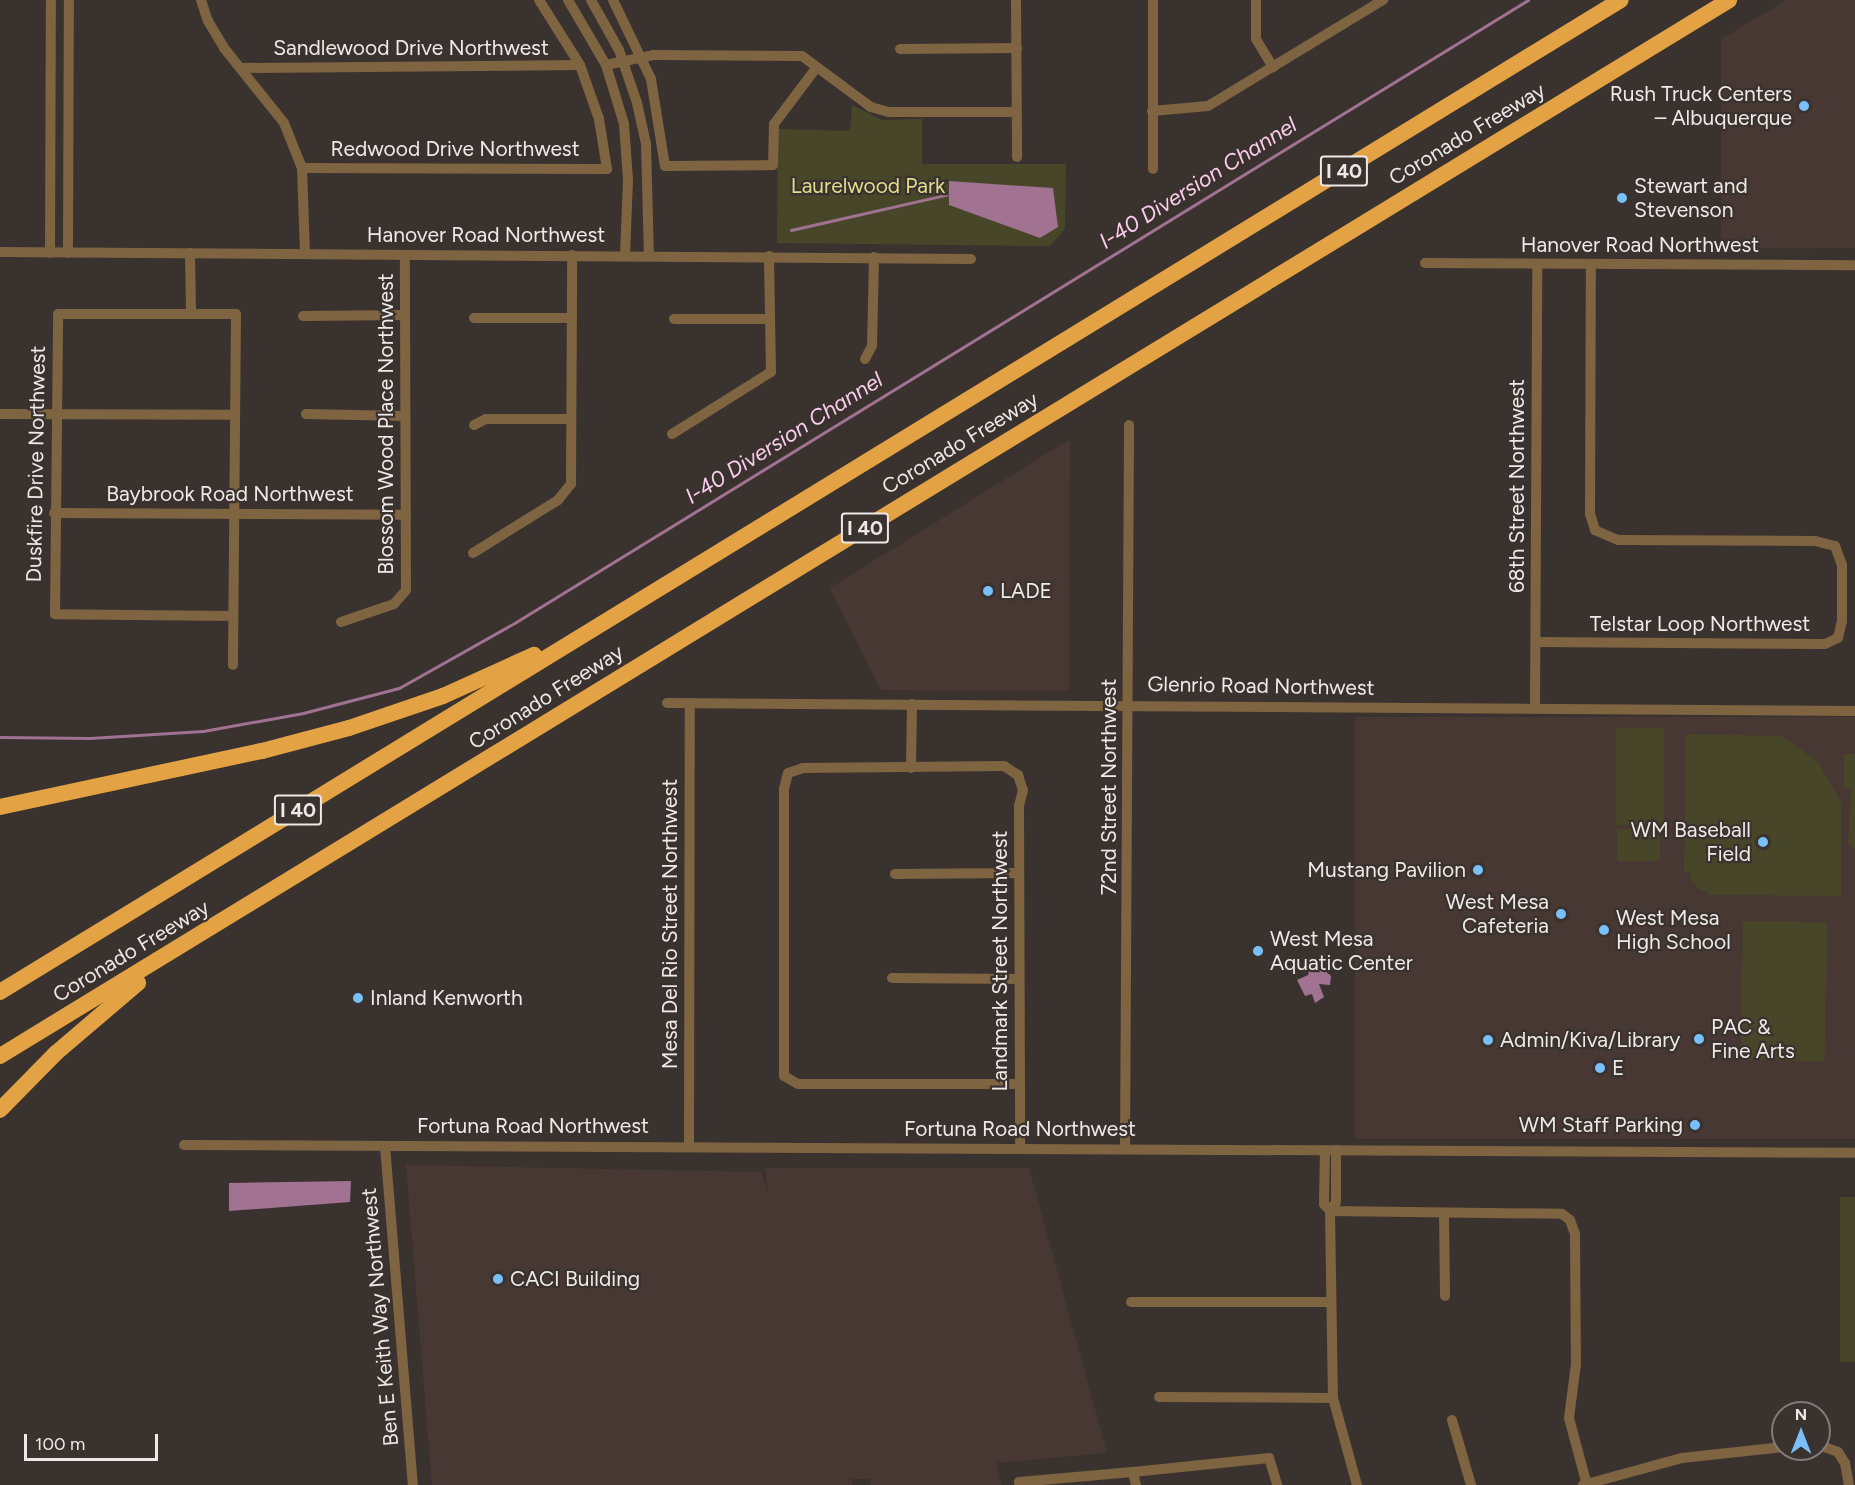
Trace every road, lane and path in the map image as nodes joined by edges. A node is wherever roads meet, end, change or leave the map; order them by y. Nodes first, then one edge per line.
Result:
1 (51, 0) edge
2 (69, 0) edge
3 (201, 0) edge
4 (539, 0) edge
5 (568, 0) edge
6 (591, 0) edge
7 (613, 0) edge
8 (1016, 0) edge
9 (1153, 0) edge
10 (1256, 0) edge
11 (1383, 0) edge
12 (1621, 0) edge
13 (1729, 0) edge
14 (1017, 48) junction
15 (900, 49) dead end
16 (644, 56) junction
17 (622, 59) junction
18 (580, 65) junction
19 (606, 65) junction
20 (816, 67) junction
21 (1273, 67) junction
22 (241, 68) junction
23 (1152, 111) junction
24 (1017, 112) junction
25 (1017, 157) dead end
26 (302, 168) junction
27 (1153, 169) dead end
28 (0, 252) edge
29 (50, 253) junction
30 (68, 253) junction
31 (190, 253) junction
32 (305, 254) junction
33 (405, 255) junction
34 (572, 255) junction
35 (625, 255) junction
36 (649, 255) junction
37 (769, 256) junction
38 (874, 257) junction
39 (971, 259) dead end
40 (1425, 263) dead end
41 (1537, 265) junction
42 (1591, 265) junction
43 (1855, 265) edge
44 (191, 313) junction
45 (405, 315) junction
46 (303, 316) dead end
47 (474, 318) dead end
48 (572, 318) junction
49 (674, 319) dead end
50 (770, 319) junction
51 (865, 359) dead end
52 (0, 414) edge
53 (56, 414) junction
54 (306, 414) dead end
55 (234, 415) junction
56 (405, 416) junction
57 (572, 419) junction
58 (474, 425) dead end
59 (1129, 425) dead end
60 (672, 434) dead end
61 (54, 513) junction
62 (234, 514) junction
63 (406, 515) junction
64 (473, 553) dead end
65 (233, 616) junction
66 (341, 622) dead end
67 (596, 627) junction
68 (1536, 642) junction
69 (234, 665) dead end
70 (668, 703) dead end
71 (690, 703) junction
72 (912, 704) junction
73 (1129, 704) junction
74 (1535, 707) junction
75 (1855, 711) edge
76 (911, 768) junction
77 (70, 792) junction
78 (0, 801) edge
79 (0, 807) edge
80 (1019, 873) junction
81 (895, 874) dead end
82 (178, 949) junction
83 (892, 978) dead end
84 (1019, 979) junction
85 (0, 992) edge
86 (0, 1056) edge
87 (1019, 1084) junction
88 (0, 1110) edge
89 (184, 1145) dead end
90 (386, 1146) junction
91 (689, 1146) junction
92 (1020, 1148) junction
93 (1125, 1149) junction
94 (1331, 1150) junction
95 (1855, 1153) edge
96 (1330, 1211) junction
97 (1444, 1213) junction
98 (1445, 1296) dead end
99 (1131, 1302) dead end
100 (1330, 1302) junction
101 (1159, 1397) dead end
102 (1333, 1398) junction
103 (1452, 1420) dead end
104 (1771, 1449) edge
105 (1831, 1449) edge
106 (1133, 1472) junction
107 (413, 1485) edge
108 (1020, 1485) edge
109 (1136, 1485) edge
110 (1277, 1485) edge
111 (1357, 1485) edge
112 (1470, 1485) edge
113 (1585, 1485) edge
114 (1849, 1485) edge

1 - 29 street
2 - 30 street
3 - 22 street
4 - 18 street
5 - 19 street
6 - 17 street
7 - 16 street
8 - 14 street
9 - 23 street
10 - 21 street
11 - 21 street
12 - 67 highway, Coronado Freeway / I 40
13 - 82 highway, Coronado Freeway / I 40
14 - 15 street
14 - 24 street
16 - 17 street
16 - 20 street
16 - 20 street
17 - 19 street
17 - 36 street
18 - 22 street, Sandlewood Drive Northwest
18 - 26 street, Redwood Drive Northwest
19 - 35 street
20 - 24 street
21 - 23 street
22 - 26 street
23 - 27 street
24 - 25 street
26 - 32 street
28 - 29 street, Hanover Road Northwest
29 - 30 street, Hanover Road Northwest
30 - 31 street, Hanover Road Northwest
31 - 32 street, Hanover Road Northwest
31 - 44 street
32 - 33 street, Hanover Road Northwest
33 - 34 street, Hanover Road Northwest
33 - 45 street, Blossom Wood Place Northwest
34 - 35 street, Hanover Road Northwest
34 - 48 street
35 - 36 street, Hanover Road Northwest
36 - 37 street, Hanover Road Northwest
37 - 38 street, Hanover Road Northwest
37 - 50 street
38 - 39 street, Hanover Road Northwest
38 - 51 street
40 - 41 street, Hanover Road Northwest
41 - 42 street, Hanover Road Northwest
41 - 68 street, 68th Street Northwest
42 - 43 street, Hanover Road Northwest
42 - 68 street, Telstar Loop Northwest
44 - 53 street, Duskfire Drive Northwest
44 - 55 street
45 - 46 street
45 - 56 street, Blossom Wood Place Northwest
47 - 48 street
48 - 57 street
49 - 50 street
50 - 60 street
52 - 53 street
53 - 55 street
53 - 61 street, Duskfire Drive Northwest
54 - 56 street
55 - 62 street
56 - 63 street, Blossom Wood Place Northwest
57 - 58 street
57 - 64 street
59 - 73 street, 72nd Street Northwest
61 - 62 street, Baybrook Road Northwest
61 - 65 street, Duskfire Drive Northwest
62 - 63 street, Baybrook Road Northwest
62 - 65 street
63 - 66 street, Blossom Wood Place Northwest
65 - 69 street
67 - 77 highway
67 - 85 highway, Coronado Freeway / I 40
68 - 74 street, 68th Street Northwest
70 - 71 street, Glenrio Road Northwest
71 - 72 street, Glenrio Road Northwest
71 - 91 street, Mesa Del Rio Street Northwest
72 - 73 street, Glenrio Road Northwest
72 - 76 street
73 - 74 street, Glenrio Road Northwest
73 - 93 street, 72nd Street Northwest
74 - 75 street, Glenrio Road Northwest
76 - 80 street, Landmark Street Northwest
76 - 87 street
77 - 78 highway
77 - 79 highway
80 - 81 street
80 - 84 street, Landmark Street Northwest
82 - 86 highway, Coronado Freeway / I 40
82 - 88 highway
83 - 84 street
84 - 87 street, Landmark Street Northwest
87 - 92 street, Landmark Street Northwest
89 - 90 street, Fortuna Road Northwest
90 - 91 street, Fortuna Road Northwest
90 - 107 street, Ben E Keith Way Northwest
91 - 92 street, Fortuna Road Northwest
92 - 93 street, Fortuna Road Northwest
93 - 94 street, Fortuna Road Northwest
94 - 95 street, Fortuna Road Northwest
94 - 96 street
96 - 97 street
96 - 100 street
97 - 98 street
97 - 113 street
99 - 100 street
100 - 102 street
101 - 102 street
102 - 111 street
103 - 112 street
104 - 113 street
105 - 114 street
106 - 108 street
106 - 109 street
106 - 110 street

